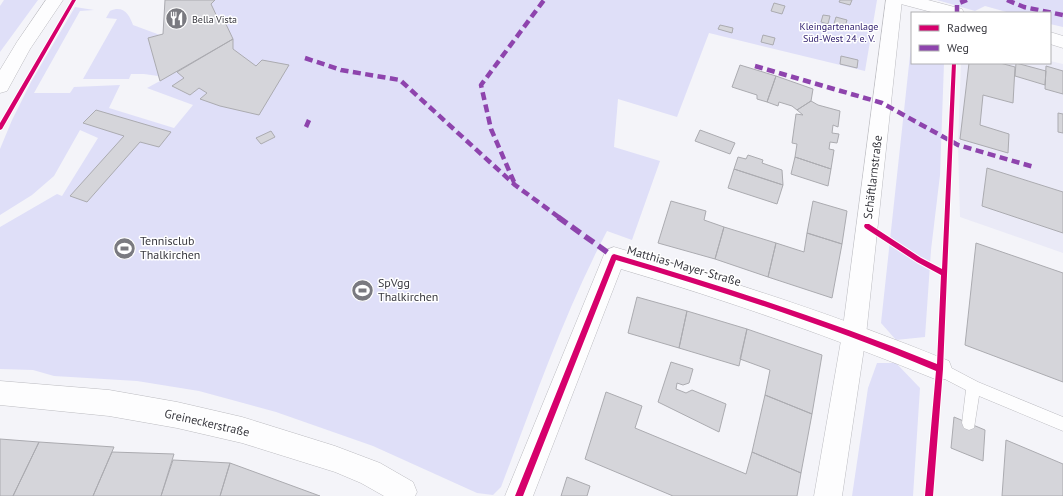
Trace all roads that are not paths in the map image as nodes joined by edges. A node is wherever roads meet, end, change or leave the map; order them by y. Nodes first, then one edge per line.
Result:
1 (55, 0) edge
2 (894, 0) edge
3 (907, 0) edge
4 (952, 12) edge
5 (1051, 38) edge
6 (1063, 42) edge
7 (0, 86) edge
8 (854, 335) junction
9 (940, 369) joint
10 (973, 387) junction
11 (0, 393) edge
12 (969, 423) dead end
13 (1063, 424) edge
14 (406, 495) edge
15 (519, 496) edge
16 (828, 496) edge

1 - 7 street
2 - 8 street, Schäftlarnstraße
3 - 4 street
5 - 6 street
8 - 9 street
8 - 15 street, Matthias-Mayer-Straße
8 - 16 street, Schäftlarnstraße
9 - 10 lane
10 - 12 lane
10 - 13 lane
11 - 14 street, Greineckerstraße

